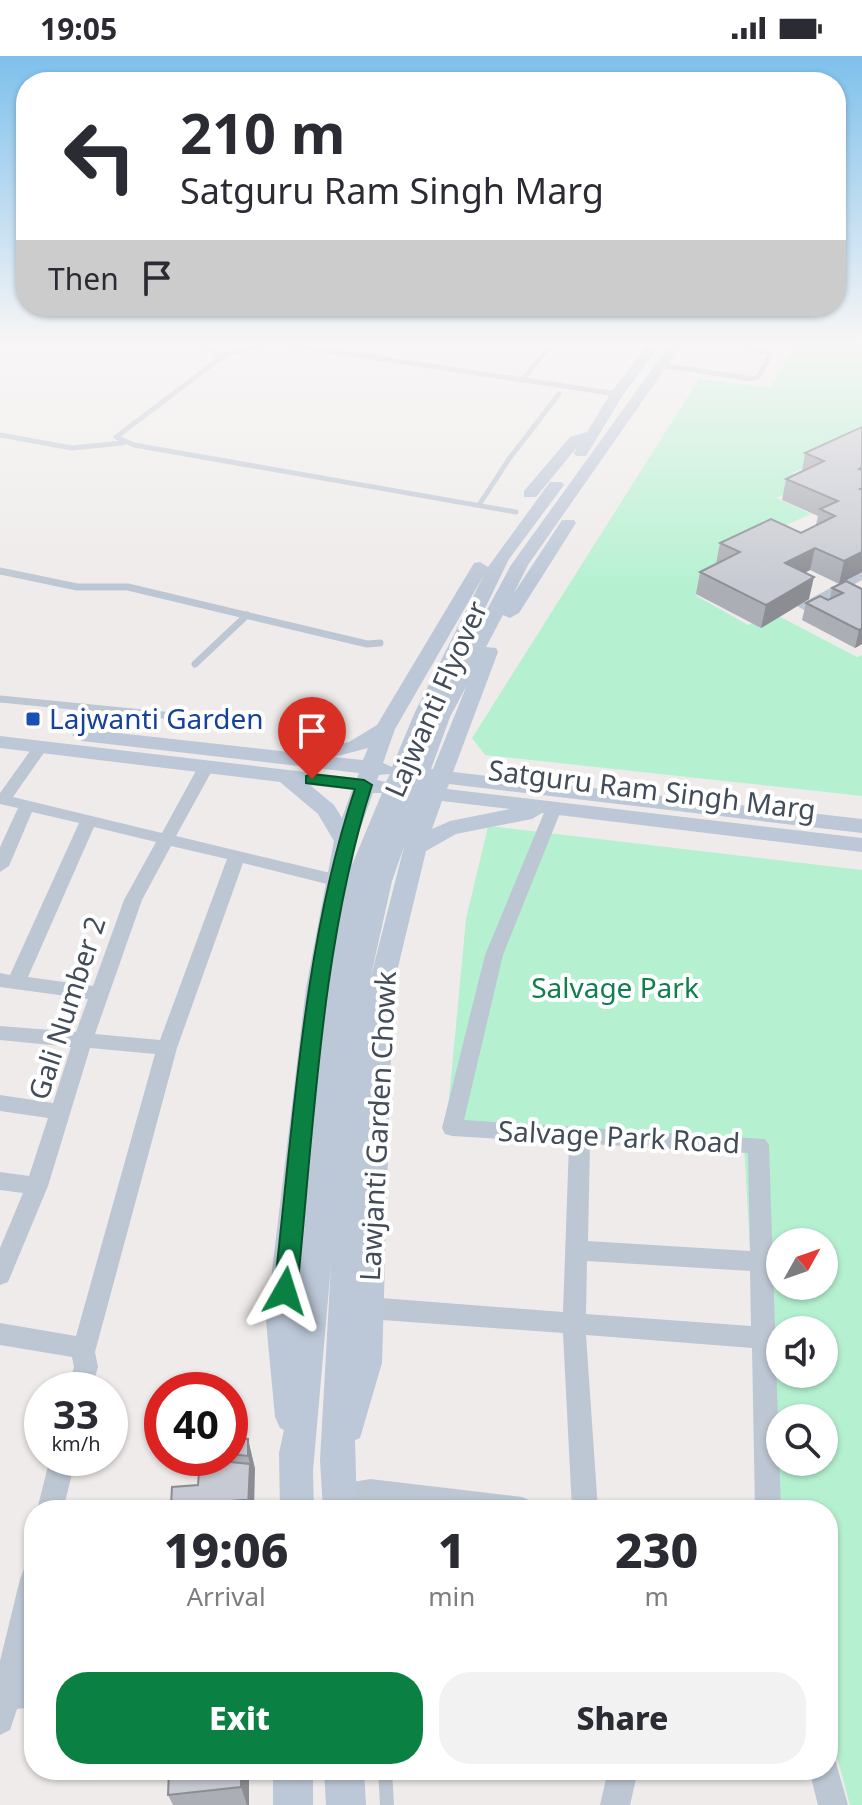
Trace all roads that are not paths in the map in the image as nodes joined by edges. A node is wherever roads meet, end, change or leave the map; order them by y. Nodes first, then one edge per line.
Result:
1 (133, 425) edge
2 (535, 425) edge
3 (602, 425) edge
4 (620, 425) edge
5 (613, 434) junction
6 (0, 435) edge
7 (125, 442) junction
8 (592, 445) junction
9 (479, 505) junction
10 (516, 512) junction
11 (0, 571) edge
12 (860, 577) edge
13 (804, 606) edge
14 (247, 615) junction
15 (380, 643) dead end
16 (195, 664) dead end
17 (0, 699) edge
18 (255, 724) dead end
19 (0, 727) edge
20 (385, 729) junction
21 (0, 742) edge
22 (454, 746) junction
23 (40, 747) junction
24 (206, 767) junction
25 (290, 767) junction
26 (367, 776) junction
27 (439, 785) junction
28 (514, 786) junction
29 (2, 800) edge
30 (27, 806) junction
31 (554, 808) junction
32 (88, 821) junction
33 (862, 826) edge
34 (164, 840) junction
35 (345, 841) junction
36 (862, 845) edge
37 (415, 847) junction
38 (237, 855) junction
39 (0, 866) edge
40 (339, 881) junction
41 (8, 981) edge
42 (319, 988) junction
43 (380, 988) junction
44 (99, 994) junction
45 (0, 1033) edge
46 (82, 1042) junction
47 (167, 1048) junction
48 (0, 1103) edge
49 (62, 1112) junction
50 (580, 1135) junction
51 (0, 1181) edge
52 (37, 1186) junction
53 (576, 1250) junction
54 (761, 1262) junction
55 (1, 1270) edge
56 (368, 1308) junction
57 (574, 1325) junction
58 (0, 1334) edge
59 (763, 1338) junction
60 (84, 1351) junction
61 (84, 1372) edge
62 (337, 1460) junction
63 (297, 1469) junction
64 (58, 1476) edge
65 (52, 1500) edge
66 (297, 1500) edge
67 (354, 1500) edge
68 (584, 1500) edge
69 (768, 1500) edge
70 (24, 1640) edge
71 (14, 1702) edge
72 (293, 1780) edge
73 (345, 1780) edge
74 (386, 1780) edge
75 (621, 1780) edge
76 (827, 1780) edge
77 (293, 1805) edge
78 (346, 1805) edge
79 (387, 1805) edge
80 (615, 1805) edge
81 (833, 1805) edge

1 - 7 lane
2 - 9 lane
3 - 8 main road
4 - 5 main road
5 - 8 main road, Lajwanti Flyover
5 - 22 main road, Lawjanti Garden Chowk
6 - 7 lane
7 - 9 lane
8 - 10 main road
8 - 62 main road, Lajwanti Flyover
8 - 63 main road, Lajwanti Flyover
9 - 10 lane
10 - 20 main road
11 - 14 lane
12 - 13 street
14 - 15 lane
14 - 16 lane
17 - 18 lane
19 - 25 main road
20 - 22 main road
20 - 25 main road
20 - 26 main road
21 - 23 main road
22 - 27 main road, Lawjanti Garden Chowk
22 - 28 main road
23 - 24 main road
23 - 29 street
24 - 25 main road
24 - 34 street, Gali Number 2
25 - 26 main road
25 - 35 main road
26 - 27 main road
26 - 35 main road
27 - 28 main road, Satguru Ram Singh Marg
27 - 31 main road, Satguru Ram Singh Marg
27 - 37 main road, Lawjanti Garden Chowk
28 - 33 main road, Satguru Ram Singh Marg
29 - 30 street
30 - 32 street
30 - 39 street
31 - 36 main road, Satguru Ram Singh Marg
31 - 37 main road
31 - 50 street, Salvage Park Road
32 - 34 street
32 - 41 street
34 - 38 street
34 - 44 street, Gali Number 2
35 - 40 main road
37 - 43 main road, Lawjanti Garden Chowk
38 - 40 street
38 - 47 street
40 - 42 main road
41 - 44 street
42 - 43 main road
42 - 63 main road
43 - 56 main road, Lawjanti Garden Chowk
44 - 46 street, Gali Number 2
45 - 46 street
46 - 47 street
46 - 49 street, Gali Number 2
47 - 60 street
48 - 49 street
49 - 52 street, Gali Number 2
50 - 53 street
50 - 54 street, Salvage Park Road
51 - 52 street
52 - 55 street, Gali Number 2
53 - 54 street
53 - 57 street
54 - 59 street, Salvage Park Road
56 - 57 street
56 - 62 main road, Lawjanti Garden Chowk
57 - 59 street
57 - 68 street
58 - 60 street
59 - 69 street, Salvage Park Road
60 - 61 street
62 - 67 main road
63 - 66 main road
64 - 65 street
70 - 71 street
72 - 77 main road
73 - 78 main road
74 - 79 lane
75 - 80 street
76 - 81 street

